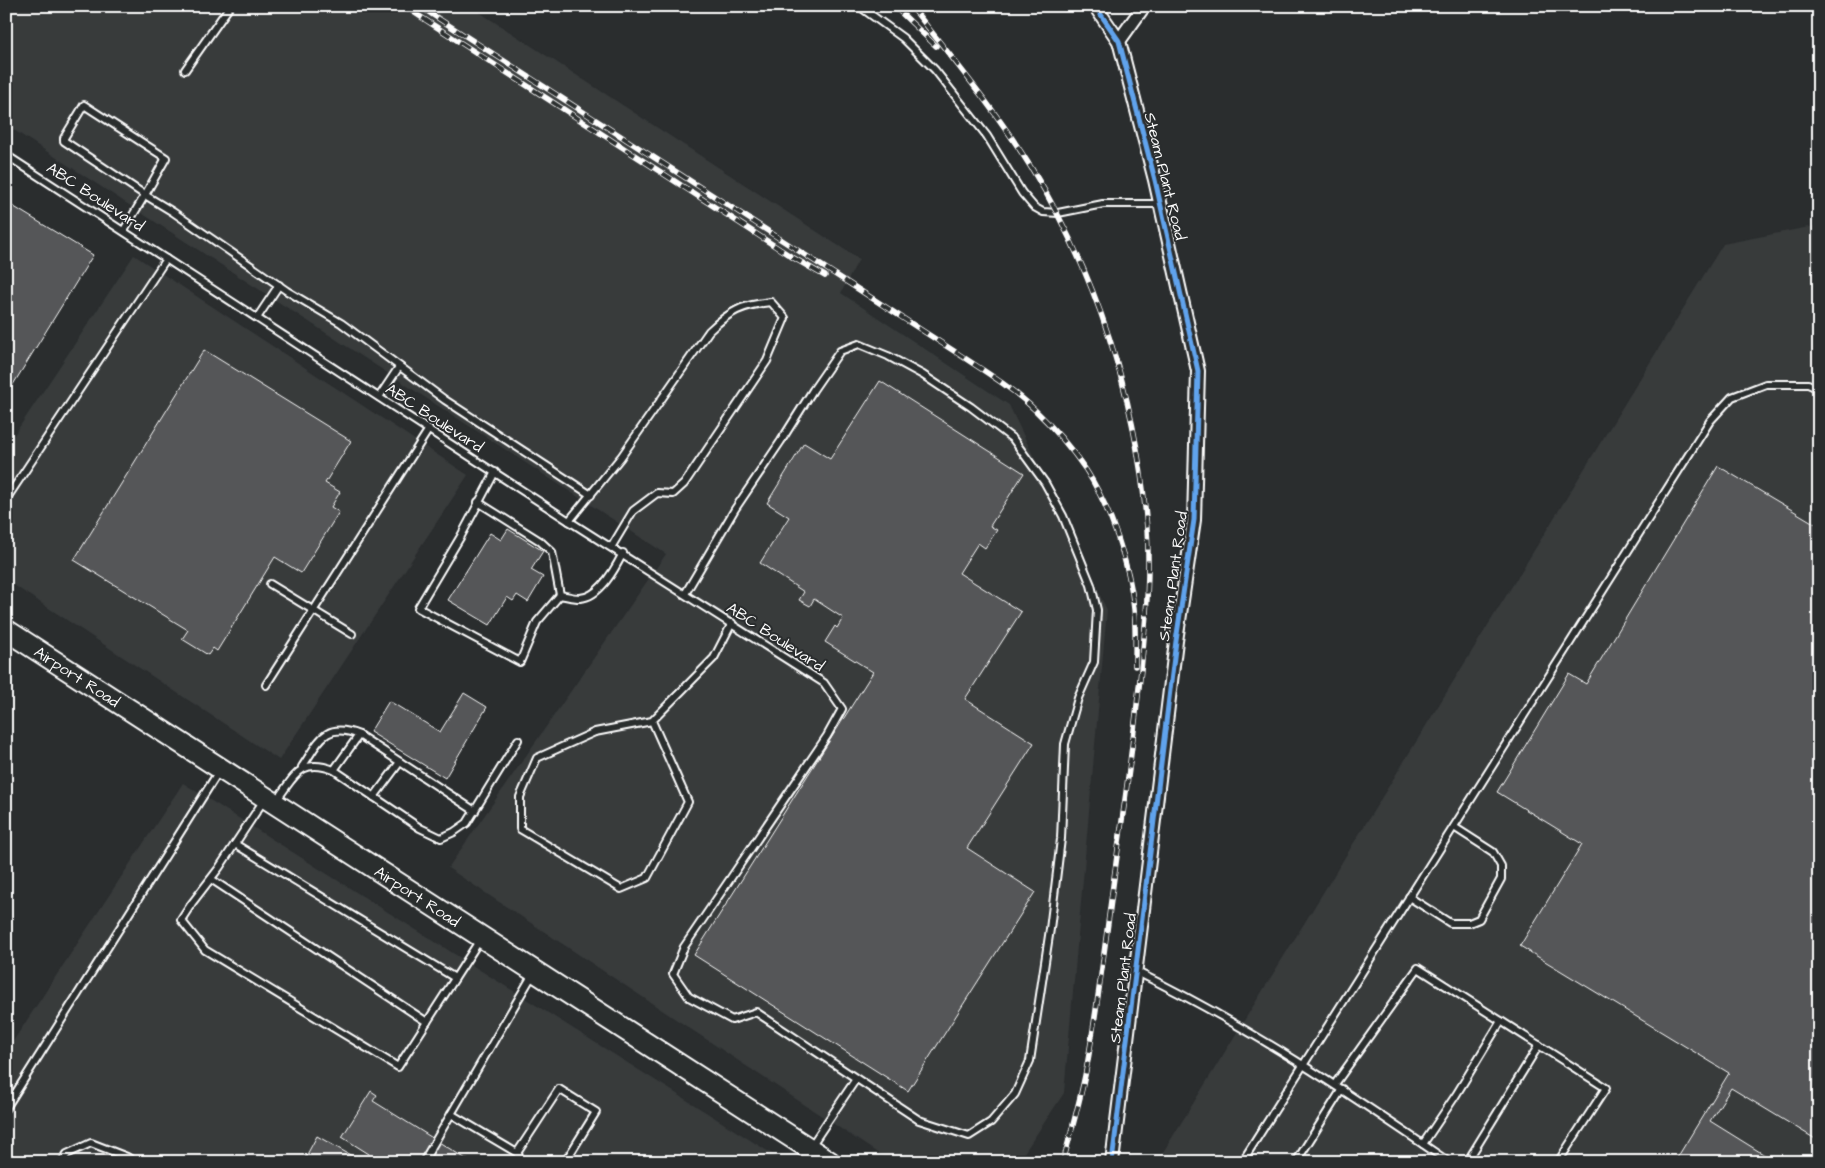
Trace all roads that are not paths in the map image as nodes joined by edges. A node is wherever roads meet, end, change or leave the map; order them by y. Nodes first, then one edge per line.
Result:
1 (230, 6) edge
2 (859, 6) edge
3 (1095, 6) edge
4 (1144, 6) edge
5 (1118, 41) junction
6 (185, 70) dead end
7 (6, 155) edge
8 (145, 195) junction
9 (1160, 204) junction
10 (124, 230) junction
11 (166, 258) junction
12 (279, 285) junction
13 (257, 318) junction
14 (399, 367) junction
15 (1819, 389) edge
16 (379, 397) junction
17 (429, 430) junction
18 (494, 472) junction
19 (591, 495) junction
20 (6, 498) edge
21 (478, 502) junction
22 (570, 521) junction
23 (612, 546) junction
24 (622, 553) junction
25 (270, 584) dead end
26 (685, 594) junction
27 (560, 595) junction
28 (313, 611) junction
29 (732, 624) junction
30 (6, 630) edge
31 (352, 634) dead end
32 (266, 684) dead end
33 (652, 721) junction
34 (359, 735) junction
35 (518, 740) dead end
36 (400, 762) junction
37 (221, 768) junction
38 (301, 768) junction
39 (334, 770) junction
40 (374, 797) junction
41 (270, 800) junction
42 (475, 811) junction
43 (1454, 827) junction
44 (235, 844) junction
45 (211, 879) junction
46 (1409, 897) junction
47 (482, 937) junction
48 (535, 971) junction
49 (1135, 971) junction
50 (455, 978) junction
51 (1502, 1021) junction
52 (427, 1022) junction
53 (1539, 1045) junction
54 (1303, 1064) junction
55 (856, 1079) junction
56 (1335, 1084) junction
57 (1342, 1089) junction
58 (6, 1108) edge
59 (451, 1114) junction
60 (1423, 1144) junction
61 (517, 1153) junction
62 (820, 1157) edge
63 (62, 1162) edge
64 (135, 1162) edge
65 (423, 1162) edge
66 (523, 1162) edge
67 (565, 1162) edge
68 (1112, 1162) edge
69 (1242, 1162) edge
70 (1296, 1162) edge
71 (1449, 1162) edge
72 (1467, 1162) edge
73 (1558, 1162) edge

1 - 6 lane
2 - 9 lane
3 - 5 street, Steam Plant Road
4 - 5 street
5 - 9 street, Steam Plant Road
7 - 10 lane, ABC Boulevard
8 - 8 lane
8 - 10 lane
8 - 12 lane
9 - 49 street, Steam Plant Road
10 - 11 lane, ABC Boulevard
11 - 13 lane, ABC Boulevard
11 - 20 lane
12 - 13 lane
12 - 14 lane
13 - 16 lane, ABC Boulevard
14 - 16 lane
14 - 19 lane
15 - 43 lane
16 - 17 lane, ABC Boulevard
17 - 18 lane, ABC Boulevard
17 - 28 lane
18 - 21 lane
18 - 22 lane, ABC Boulevard
19 - 22 lane
19 - 23 lane
21 - 27 lane
21 - 27 lane
22 - 23 lane, ABC Boulevard
23 - 24 lane, ABC Boulevard
24 - 26 lane, ABC Boulevard
24 - 27 lane
25 - 28 lane
26 - 29 lane, ABC Boulevard
26 - 55 lane
28 - 31 lane
28 - 32 lane
29 - 33 lane
29 - 55 lane, ABC Boulevard
30 - 37 highway, Airport Road
33 - 33 lane
34 - 36 lane
34 - 38 lane
34 - 39 lane
35 - 42 lane
36 - 40 lane
36 - 42 lane
37 - 41 highway, Airport Road
37 - 58 lane
38 - 39 lane
38 - 41 lane
39 - 40 lane
40 - 42 lane
41 - 44 lane
41 - 47 highway, Airport Road
43 - 46 lane
43 - 46 lane
44 - 45 lane
44 - 50 lane
45 - 52 lane
45 - 52 lane
46 - 54 lane
47 - 48 highway, Airport Road
47 - 50 lane
48 - 59 lane
48 - 62 highway, Airport Road
49 - 54 lane
49 - 68 street, Steam Plant Road
50 - 52 lane
51 - 53 lane
51 - 56 lane
51 - 60 lane
53 - 72 lane
53 - 73 lane
54 - 56 lane
54 - 69 lane
55 - 62 lane
56 - 57 lane
57 - 60 lane
57 - 70 lane
59 - 61 lane
59 - 65 lane
60 - 71 lane
61 - 66 lane
61 - 67 lane
63 - 64 lane

